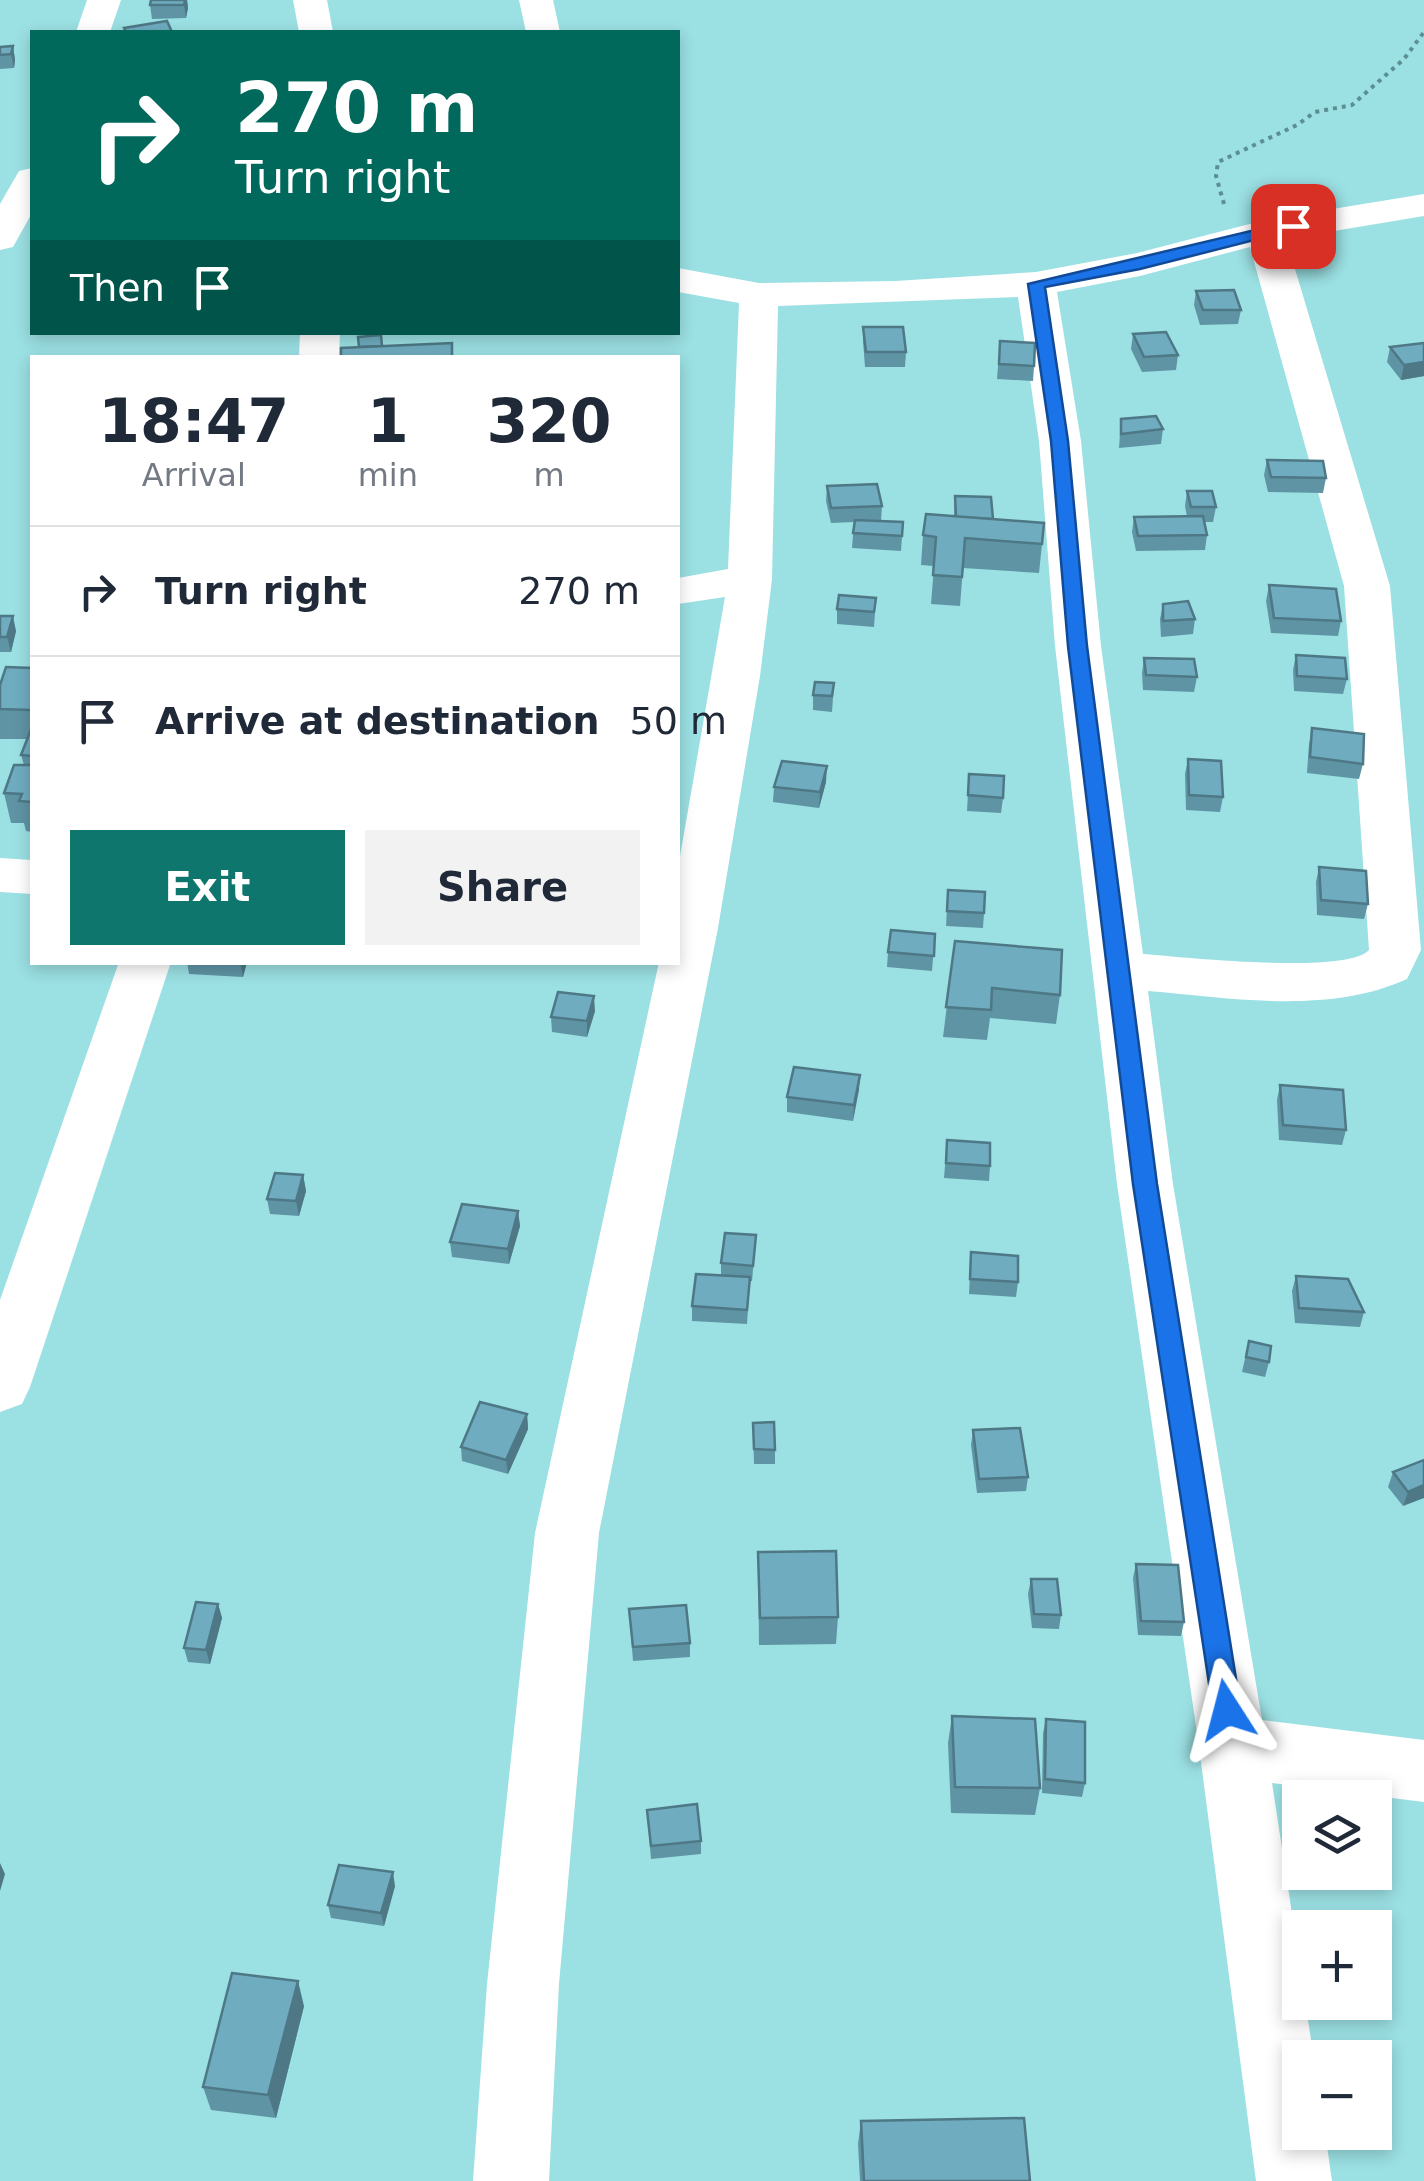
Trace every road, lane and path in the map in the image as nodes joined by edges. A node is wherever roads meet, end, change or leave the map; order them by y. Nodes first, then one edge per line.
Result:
1 (104, 0) edge
2 (310, 0) edge
3 (536, 0) edge
4 (95, 30) edge
5 (316, 30) edge
6 (544, 30) edge
7 (1424, 32) edge
8 (30, 183) edge
9 (1424, 205) edge
10 (1246, 222) junction
11 (0, 240) edge
12 (680, 280) edge
13 (1036, 284) junction
14 (759, 295) junction
15 (750, 579) junction
16 (680, 592) edge
17 (0, 875) edge
18 (30, 877) edge
19 (685, 928) edge
20 (680, 954) edge
21 (145, 965) edge
22 (678, 965) edge
23 (1118, 971) junction
24 (0, 1387) edge
25 (1232, 1747) junction
26 (1424, 1771) edge
27 (511, 2181) edge
28 (1294, 2181) edge

1 - 4 street
2 - 5 street
3 - 6 street
7 - 10 path
8 - 11 street
9 - 10 street
10 - 13 street
10 - 23 street
12 - 14 street
13 - 14 street
13 - 23 street
14 - 15 street
15 - 16 street
15 - 19 street
17 - 18 street
19 - 20 street
21 - 24 street
22 - 27 street
23 - 25 street
25 - 26 street
25 - 28 street

